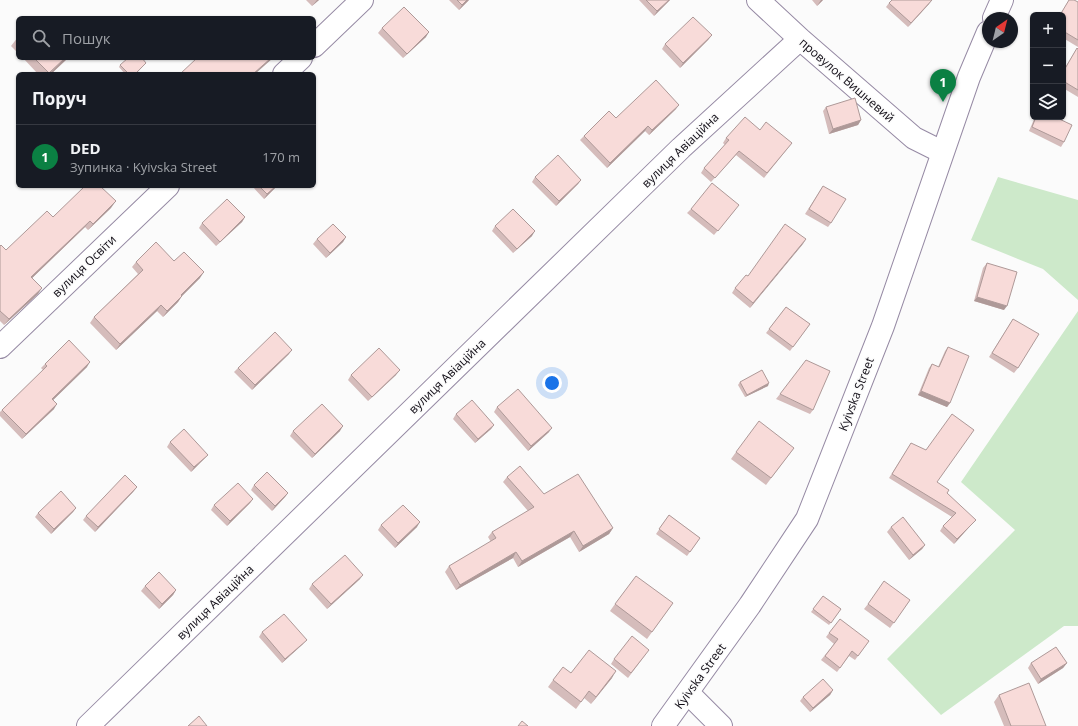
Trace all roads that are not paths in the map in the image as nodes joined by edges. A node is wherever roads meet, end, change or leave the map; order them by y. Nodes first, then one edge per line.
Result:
1 (362, 0) edge
2 (758, 0) edge
3 (1002, 0) edge
4 (997, 12) edge
5 (800, 39) junction
6 (316, 44) edge
7 (982, 46) edge
8 (299, 60) edge
9 (286, 72) edge
10 (942, 152) junction
11 (166, 188) edge
12 (0, 347) edge
13 (688, 693) junction
14 (97, 723) edge
15 (663, 726) edge
16 (721, 726) edge

1 - 6 street
2 - 5 street, провулок Вишневий
3 - 4 street
5 - 10 street, провулок Вишневий
5 - 14 street, вулиця Авіаційна
7 - 10 street, Kyivska Street
8 - 9 street
10 - 13 street, Kyivska Street
11 - 12 street, вулиця Освіти
13 - 15 street, Kyivska Street
13 - 16 street

